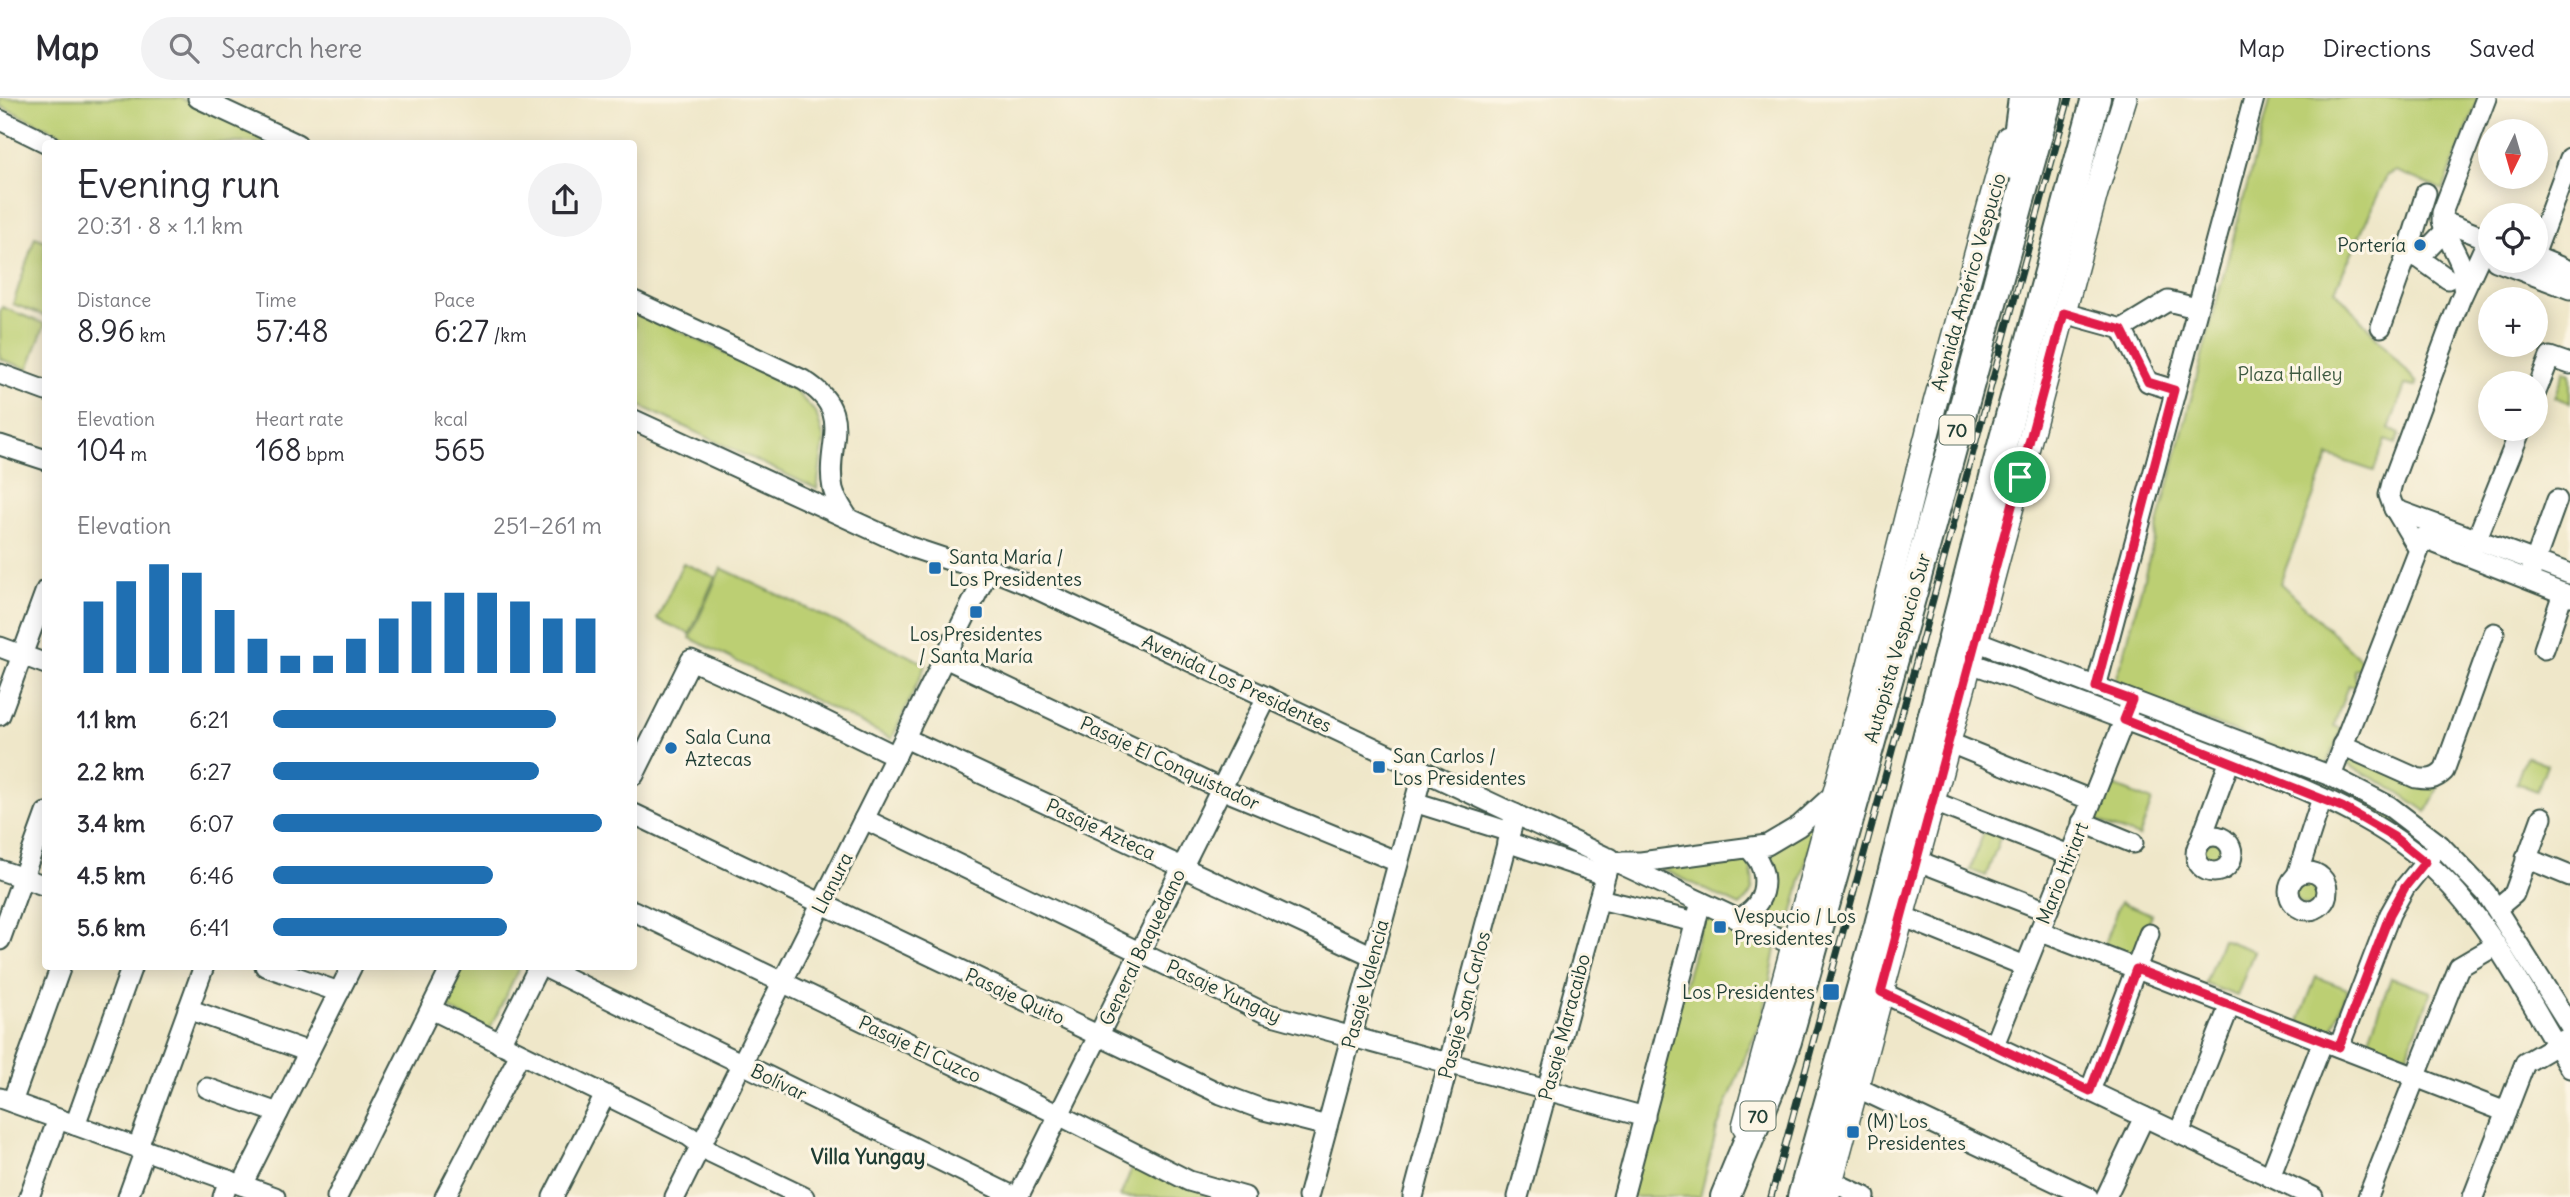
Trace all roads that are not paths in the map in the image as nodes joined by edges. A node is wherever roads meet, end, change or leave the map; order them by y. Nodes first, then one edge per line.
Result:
1 (198, 98) edge
2 (2021, 98) edge
3 (2048, 98) edge
4 (2096, 98) edge
5 (2125, 98) edge
6 (2254, 98) edge
7 (2486, 98) edge
8 (0, 120) edge
9 (288, 140) edge
10 (42, 141) edge
11 (2570, 158) edge
12 (2426, 193) dead end
13 (2548, 218) edge
14 (2447, 232) junction
15 (2478, 246) edge
16 (2413, 256) junction
17 (2548, 266) edge
18 (2478, 270) edge
19 (2570, 271) edge
20 (2546, 273) edge
21 (1999, 276) junction
22 (2448, 279) dead end
23 (2570, 289) edge
24 (2460, 300) junction
25 (637, 302) edge
26 (2196, 308) junction
27 (2064, 313) junction
28 (2381, 327) dead end
29 (2122, 330) junction
30 (2570, 364) edge
31 (2544, 371) edge
32 (0, 374) edge
33 (42, 390) edge
34 (2174, 390) junction
35 (637, 421) edge
36 (2516, 441) edge
37 (0, 445) edge
38 (42, 459) edge
39 (2557, 500) dead end
40 (2395, 509) junction
41 (849, 519) junction
42 (2423, 536) junction
43 (2477, 538) junction
44 (2469, 557) junction
45 (989, 569) junction
46 (2532, 570) junction
47 (2570, 574) edge
48 (2567, 595) edge
49 (42, 601) edge
50 (2494, 632) dead end
51 (0, 647) edge
52 (2544, 649) dead end
53 (1973, 652) junction
54 (22, 655) junction
55 (945, 658) junction
56 (42, 662) edge
57 (2096, 687) junction
58 (1267, 698) junction
59 (2132, 700) junction
60 (0, 715) edge
61 (2124, 720) junction
62 (905, 738) junction
63 (1950, 743) junction
64 (2342, 745) junction
65 (896, 756) junction
66 (2230, 760) junction
67 (637, 769) edge
68 (1423, 771) junction
69 (2331, 776) junction
70 (1221, 789) junction
71 (1834, 794) junction
72 (2322, 798) junction
73 (2091, 800) junction
74 (1414, 802) junction
75 (1934, 802) junction
76 (637, 815) edge
77 (2542, 817) dead end
78 (864, 819) junction
79 (2082, 822) junction
80 (42, 824) edge
81 (1511, 829) junction
82 (2133, 843) dead end
83 (2199, 845) dead end
84 (2440, 845) junction
85 (1748, 848) junction
86 (2069, 855) junction
87 (2526, 858) junction
88 (1918, 861) junction
89 (1398, 862) junction
90 (2425, 862) junction
91 (1611, 865) junction
92 (1182, 867) junction
93 (0, 870) edge
94 (2297, 875) dead end
95 (2570, 876) edge
96 (22, 878) junction
97 (42, 885) edge
98 (1599, 899) junction
99 (1701, 902) junction
100 (821, 905) junction
101 (2497, 908) junction
102 (2047, 911) junction
103 (637, 912) edge
104 (1902, 916) junction
105 (1738, 919) junction
106 (1696, 922) junction
107 (2039, 931) junction
108 (2149, 934) dead end
109 (0, 940) edge
110 (1793, 945) junction
111 (2495, 946) junction
112 (1140, 951) junction
113 (1373, 956) junction
114 (2025, 966) junction
115 (2136, 969) junction
116 (59, 970) edge
117 (130, 970) edge
118 (203, 970) edge
119 (276, 970) edge
120 (350, 970) edge
121 (450, 970) edge
122 (538, 970) edge
123 (548, 970) edge
124 (782, 983) junction
125 (339, 992) junction
126 (1881, 992) junction
127 (2230, 1005) junction
128 (188, 1009) junction
129 (431, 1009) junction
130 (2570, 1026) edge
131 (1098, 1035) junction
132 (1351, 1038) junction
133 (2563, 1040) edge
134 (500, 1044) junction
135 (2331, 1044) junction
136 (1994, 1045) junction
137 (309, 1052) junction
138 (520, 1054) junction
139 (742, 1064) junction
140 (1448, 1064) junction
141 (2570, 1068) edge
142 (2416, 1077) junction
143 (1856, 1087) junction
144 (207, 1088) dead end
145 (1547, 1090) junction
146 (2090, 1091) junction
147 (605, 1095) junction
148 (6, 1100) edge
149 (2506, 1112) junction
150 (278, 1113) junction
151 (1059, 1115) junction
152 (1645, 1117) junction
153 (2144, 1117) junction
154 (66, 1122) junction
155 (1327, 1126) junction
156 (2179, 1133) junction
157 (701, 1145) junction
158 (142, 1149) junction
159 (2270, 1177) junction
160 (231, 1187) edge
161 (1829, 1189) edge
162 (1725, 1194) edge
163 (29, 1197) edge
164 (128, 1197) edge
165 (275, 1197) edge
166 (337, 1197) edge
167 (445, 1197) edge
168 (553, 1197) edge
169 (675, 1197) edge
170 (804, 1197) edge
171 (1016, 1197) edge
172 (1245, 1197) edge
173 (1308, 1197) edge
174 (1413, 1197) edge
175 (1518, 1197) edge
176 (1623, 1197) edge
177 (1802, 1197) edge
178 (1865, 1197) edge
179 (2088, 1197) edge
180 (2106, 1197) edge
181 (2313, 1197) edge
182 (2368, 1197) edge
183 (2473, 1197) edge

1 - 9 street
2 - 21 highway
2 - 71 main road, Avenida Américo Vespucio
3 - 21 highway, Autopista Vespucio Sur / 70
4 - 177 highway, 70
5 - 27 main road
6 - 26 street
7 - 14 street
8 - 10 street
11 - 13 street
12 - 16 street
14 - 15 street
14 - 16 street
14 - 24 street
16 - 22 street
16 - 28 street
17 - 19 street
18 - 24 street
20 - 23 street
21 - 162 highway, Autopista Vespucio Sur / 70
24 - 40 street
25 - 41 street
26 - 29 street
26 - 34 street
27 - 29 street
27 - 53 main road
29 - 34 street
30 - 31 street
32 - 33 street
34 - 57 street
35 - 41 street, Avenida Los Presidentes
36 - 43 street
37 - 38 street
39 - 46 street
40 - 42 street
40 - 42 street
41 - 45 street, Avenida Los Presidentes
42 - 43 street
42 - 44 street
42 - 64 street
43 - 44 street
43 - 46 street
44 - 46 street
45 - 55 street, Llanura
45 - 58 street, Avenida Los Presidentes
46 - 47 street
46 - 48 street
48 - 52 street
49 - 54 street
50 - 64 street
51 - 54 street
53 - 57 street
53 - 61 street
53 - 63 main road
54 - 56 street
54 - 60 street
55 - 62 street, Llanura
55 - 70 street, Pasaje El Conquistador
57 - 59 street
58 - 68 street, Avenida Los Presidentes
58 - 70 street, General Baquedano
59 - 61 street, Mario Hiriart
59 - 69 street
61 - 66 street
61 - 73 street, Mario Hiriart
62 - 65 street, Llanura
62 - 92 street, Pasaje Azteca
63 - 73 street
63 - 75 main road
64 - 69 street
65 - 67 street
65 - 78 street, Llanura
66 - 72 street
66 - 83 street
68 - 74 street, Pasaje Valencia
68 - 81 street, Avenida Los Presidentes
69 - 84 street
70 - 89 street, Pasaje El Conquistador
70 - 92 street, General Baquedano
71 - 85 street, Avenida Los Presidentes
71 - 110 main road, Avenida Américo Vespucio
72 - 90 street
72 - 94 street
73 - 79 street, Mario Hiriart
74 - 81 street
74 - 89 street, Pasaje Valencia
75 - 86 street
75 - 88 main road
76 - 100 street, Pasaje Quito
77 - 87 street
78 - 100 street, Llanura
78 - 112 street, Pasaje Yungay
79 - 82 street
79 - 86 street, Mario Hiriart
80 - 96 street
81 - 91 street, Avenida Los Presidentes
81 - 91 street
81 - 140 street, Pasaje San Carlos
84 - 90 street
84 - 101 street
85 - 91 street, Avenida Los Presidentes
85 - 105 street
86 - 102 street, Mario Hiriart
87 - 95 street
87 - 101 street
88 - 102 street
88 - 104 main road
89 - 113 street, Pasaje Valencia
90 - 111 street
90 - 135 street
91 - 98 street, Pasaje Maracaibo
91 - 99 street, Avenida Los Presidentes
92 - 112 street, General Baquedano
92 - 113 street, Pasaje Azteca
93 - 96 street
96 - 97 street
96 - 109 street
98 - 106 street
98 - 145 street, Pasaje Maracaibo
99 - 105 street, Avenida Los Presidentes
99 - 106 street
100 - 124 street, Llanura
100 - 131 street, Pasaje Quito
101 - 130 street
102 - 107 street, Mario Hiriart
103 - 124 street, Pasaje El Cuzco
104 - 114 street
104 - 126 main road
105 - 110 street, Avenida Los Presidentes
106 - 152 street
107 - 114 street, Mario Hiriart
107 - 115 street
108 - 115 street
110 - 162 main road, Avenida Américo Vespucio
111 - 133 street
111 - 142 street
112 - 131 street, General Baquedano
112 - 132 street, Pasaje Yungay
113 - 132 street, Pasaje Valencia
114 - 136 street, Mario Hiriart
115 - 127 street
115 - 146 street
116 - 148 street
117 - 154 street
118 - 128 street
119 - 125 street
120 - 125 street
121 - 129 street
122 - 134 street
123 - 139 street, Bolívar
124 - 139 street, Llanura
124 - 151 street, Pasaje El Cuzco
125 - 137 street
126 - 136 street
126 - 143 main road
127 - 135 street
127 - 156 street
128 - 137 street
128 - 158 street
129 - 134 street
129 - 166 street
131 - 151 street, General Baquedano
131 - 155 street, Pasaje Quito
132 - 140 street, Pasaje Yungay
132 - 155 street, Pasaje Valencia
133 - 141 street
133 - 149 street
134 - 138 street
135 - 142 street
135 - 159 street
136 - 146 street
137 - 150 street
138 - 147 street
138 - 167 street
139 - 157 street, Llanura
139 - 171 street, Bolívar
140 - 145 street, Pasaje Yungay
140 - 174 street, Pasaje San Carlos
142 - 149 street
142 - 182 street
143 - 161 main road
143 - 179 street
144 - 150 street
145 - 152 street, Pasaje Yungay
145 - 175 street, Pasaje Maracaibo
146 - 153 street
147 - 157 street
147 - 168 street
148 - 154 street
149 - 183 street
150 - 160 street
151 - 171 street, General Baquedano
151 - 172 street, Pasaje El Cuzco
152 - 176 street
153 - 156 street
153 - 180 street
154 - 158 street
154 - 163 street
155 - 173 street, Pasaje Valencia
156 - 159 street
157 - 169 street, Llanura
157 - 170 street
158 - 160 street
158 - 164 street
159 - 181 street
160 - 165 street
161 - 178 street

